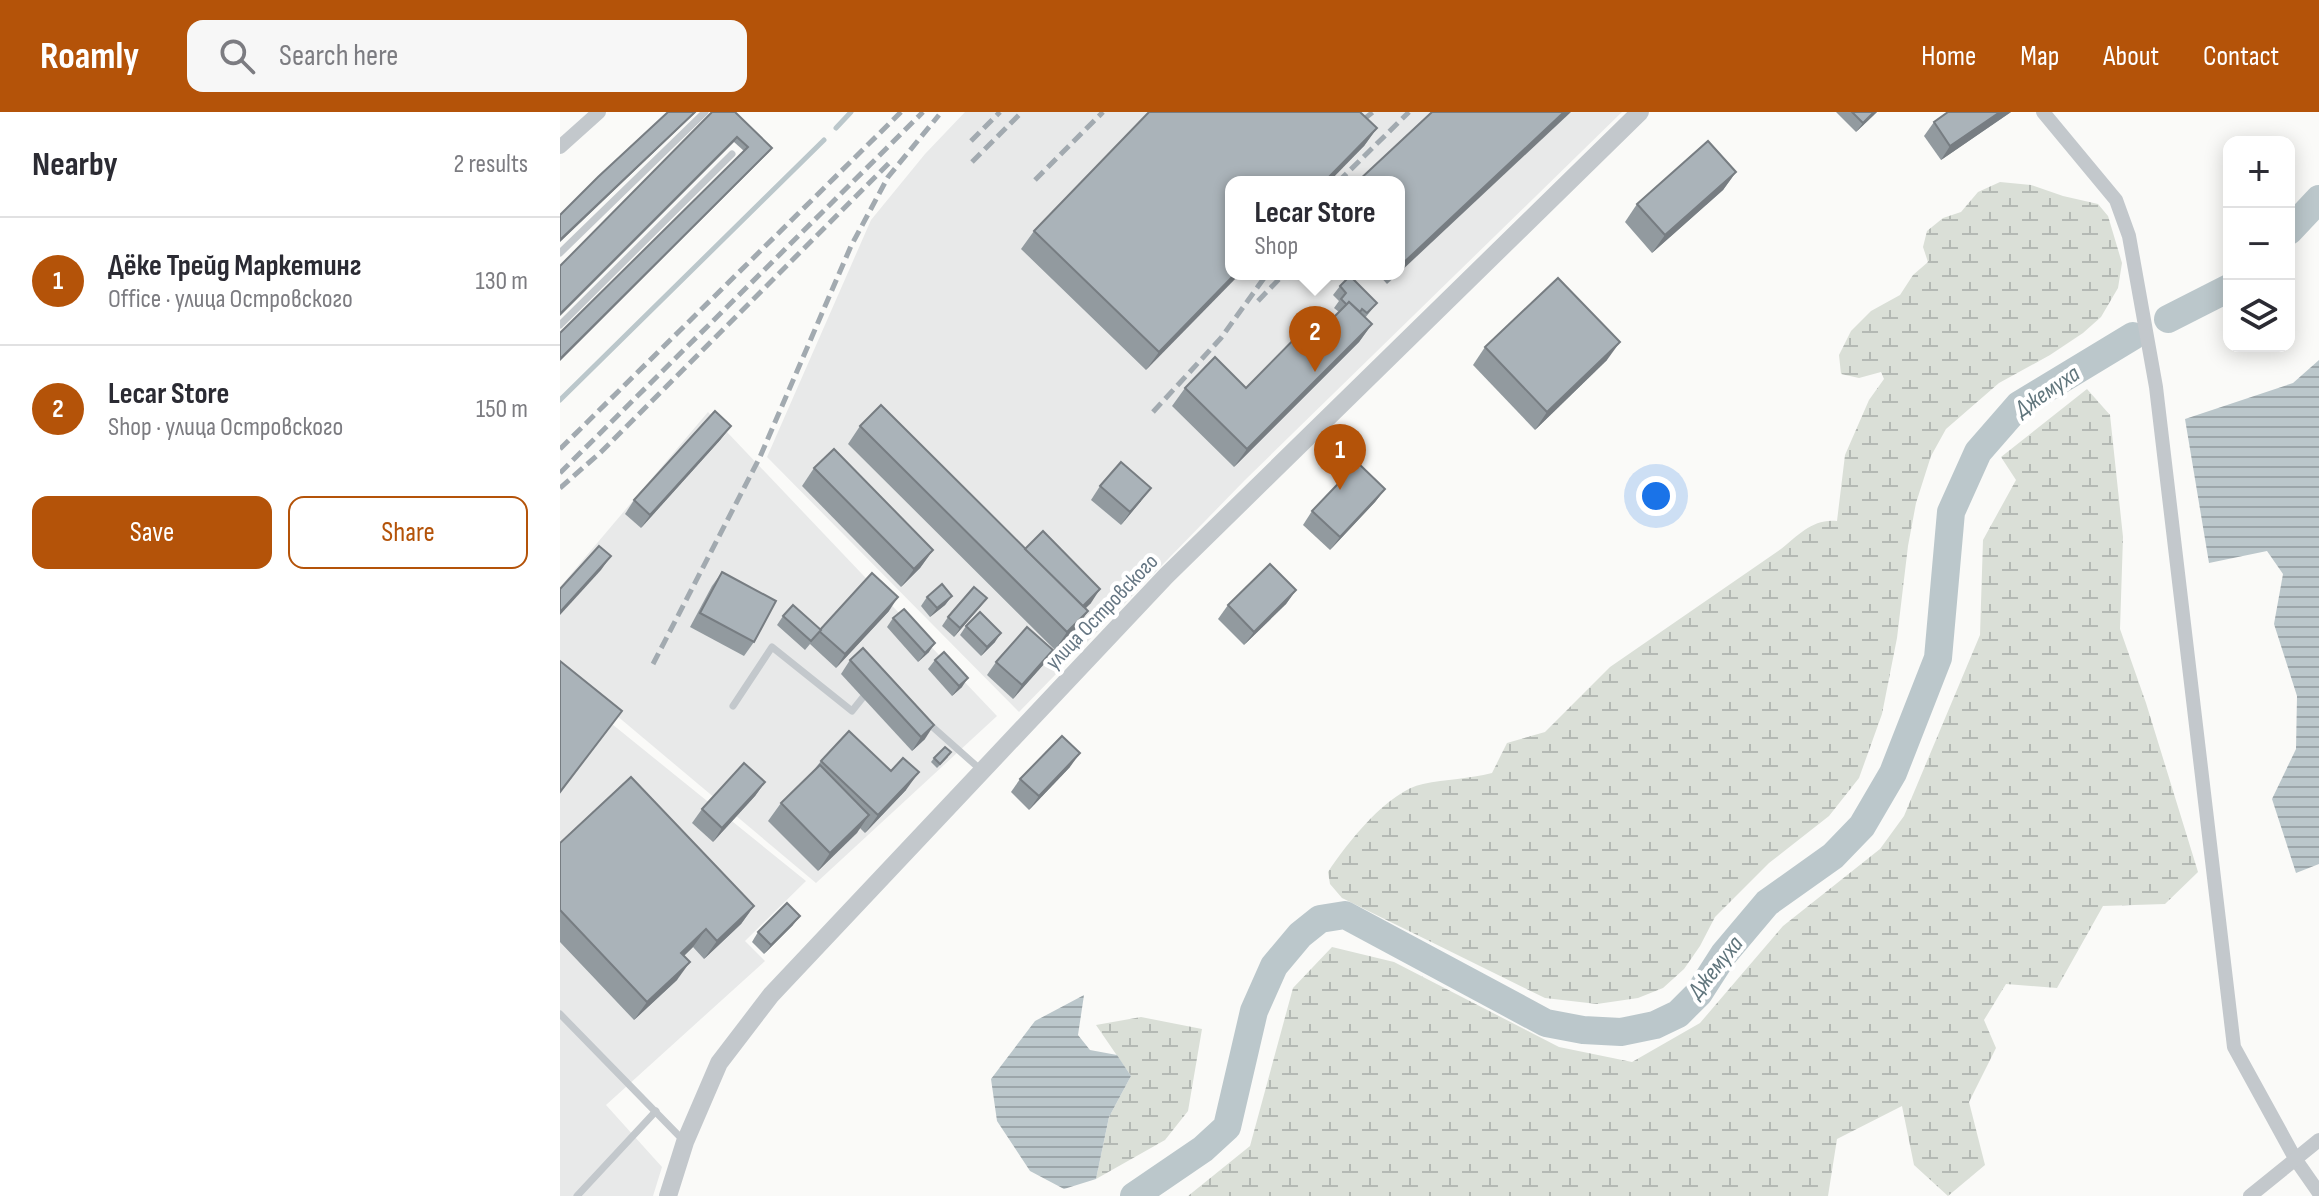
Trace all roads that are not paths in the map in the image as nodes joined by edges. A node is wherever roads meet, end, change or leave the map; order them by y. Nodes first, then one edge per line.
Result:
1 (599, 112) edge
2 (705, 112) edge
3 (1640, 112) edge
4 (2043, 112) edge
5 (560, 147) edge
6 (732, 154) dead end
7 (560, 253) edge
8 (560, 325) edge
9 (878, 679) edge
10 (733, 706) dead end
11 (924, 720) edge
12 (983, 771) junction
13 (560, 1014) edge
14 (656, 1111) junction
15 (2319, 1140) edge
16 (685, 1142) junction
17 (2296, 1160) junction
18 (2319, 1193) edge
19 (577, 1196) edge
20 (668, 1196) edge
21 (2250, 1196) edge

1 - 5 street
2 - 7 lane
3 - 12 street, улица Островского
4 - 17 street
6 - 8 lane
9 - 10 lane
11 - 12 lane
12 - 16 street, улица Островского
13 - 14 lane
14 - 16 lane
14 - 19 lane
15 - 17 street
16 - 20 street, улица Островского
17 - 18 street
17 - 21 street

